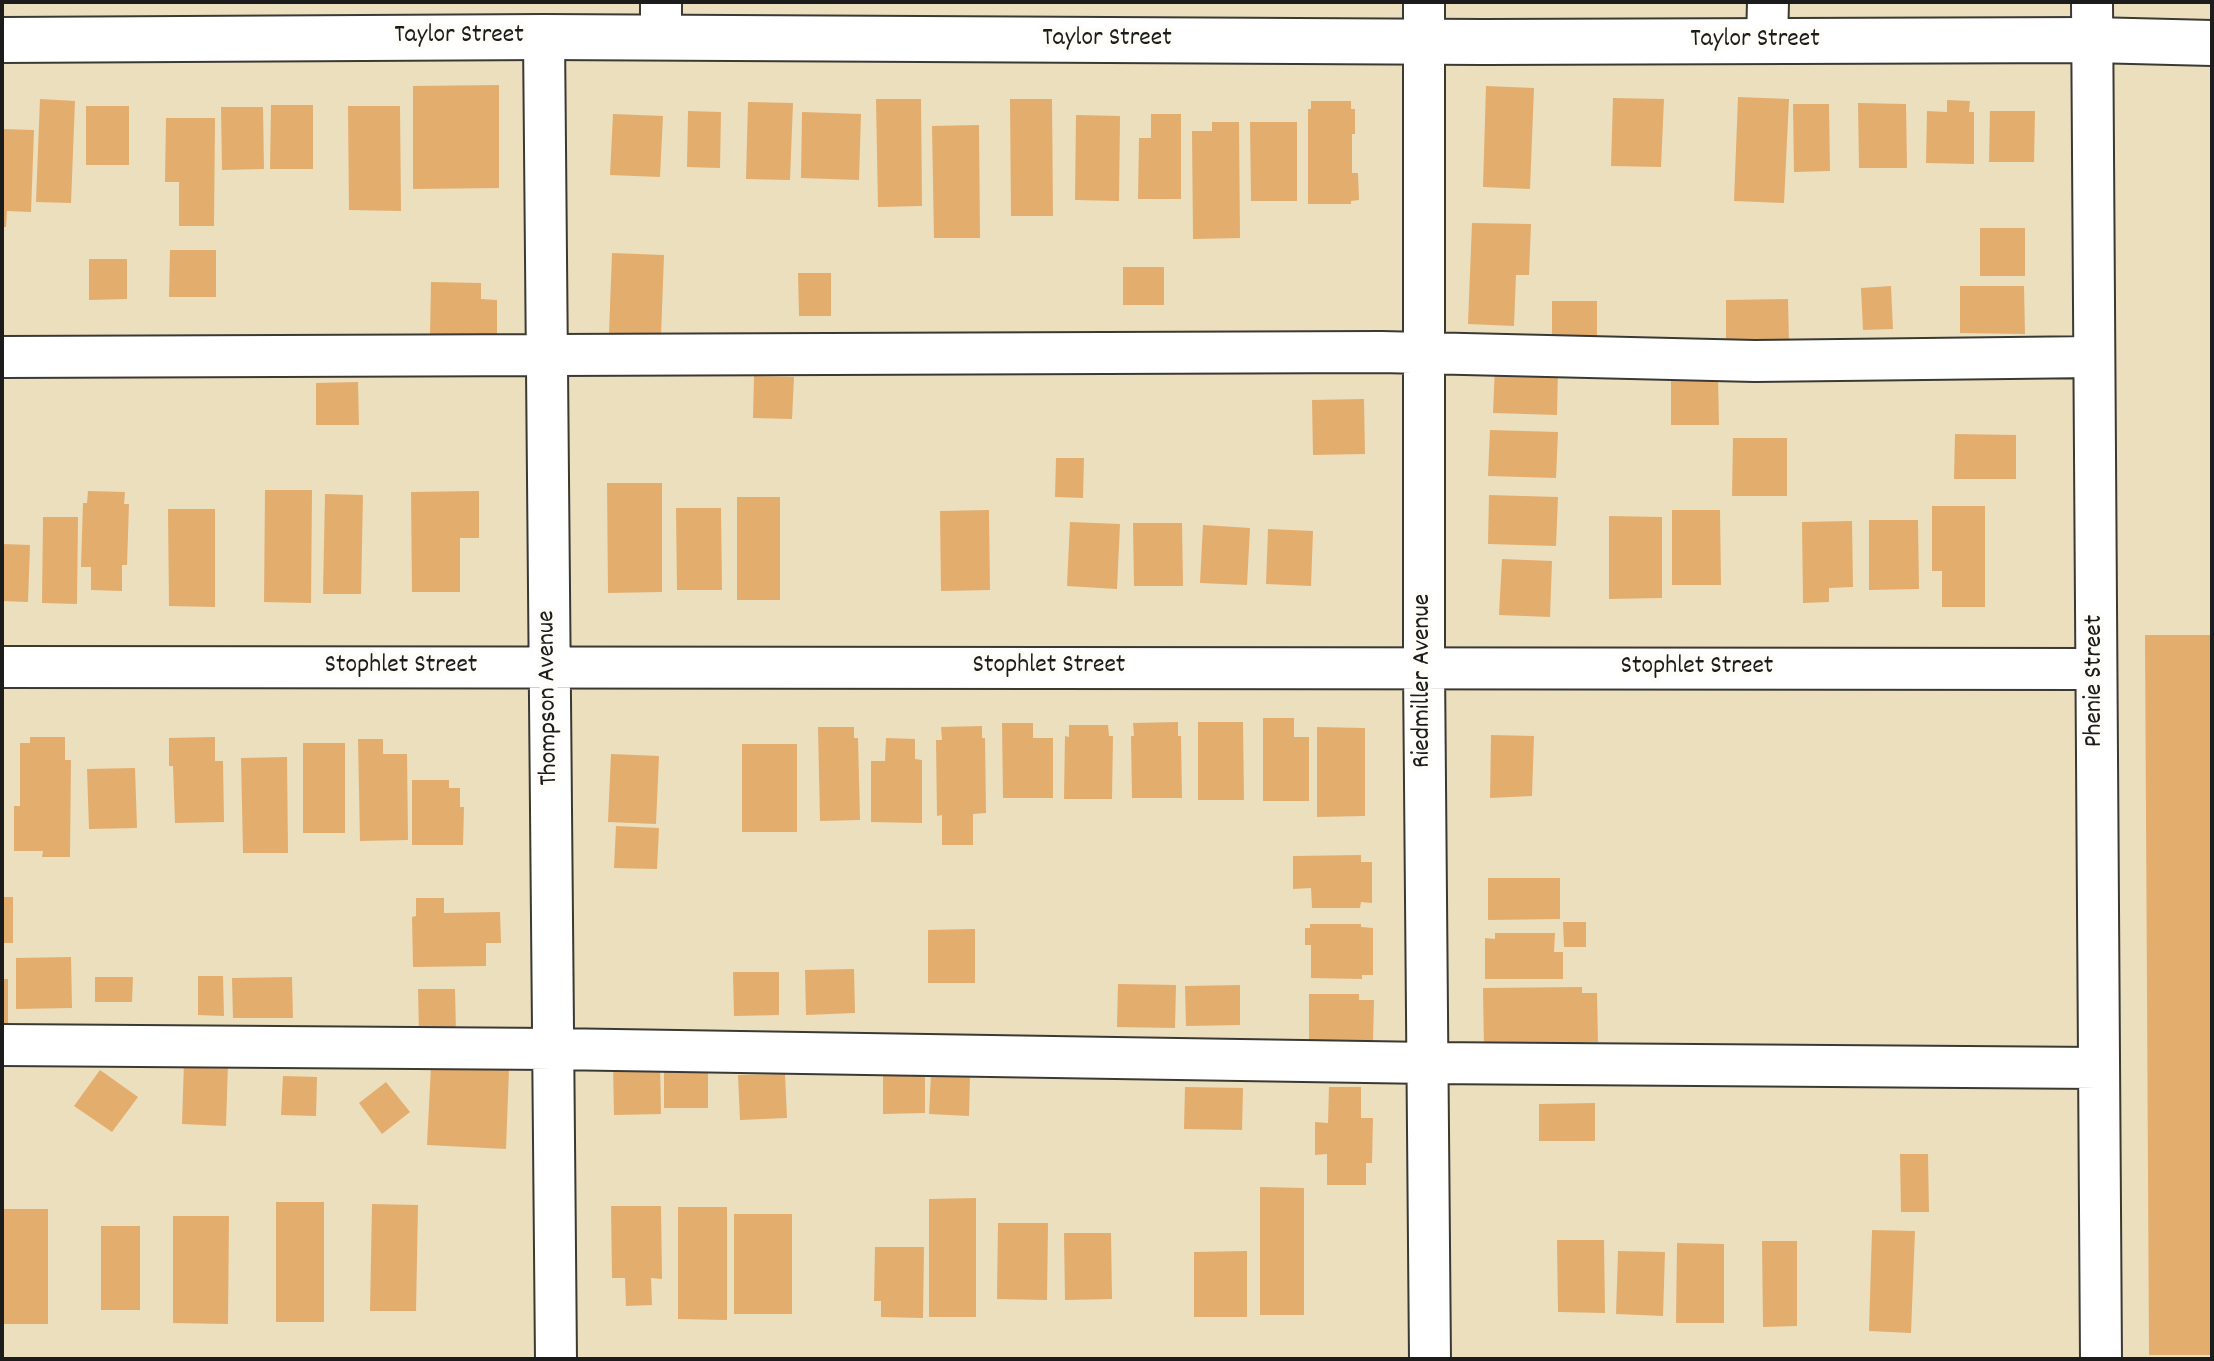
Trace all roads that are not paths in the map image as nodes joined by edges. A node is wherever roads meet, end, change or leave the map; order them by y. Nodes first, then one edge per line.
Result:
1 (661, 20) edge
2 (1768, 21) edge
3 (2092, 21) edge
4 (1423, 22) edge
5 (544, 37) junction
6 (2, 40) edge
7 (2212, 43) edge
8 (1423, 352) junction
9 (547, 355) junction
10 (2, 357) edge
11 (2094, 357) junction
12 (2, 667) edge
13 (550, 667) junction
14 (1424, 668) junction
15 (2096, 669) junction
16 (2, 1045) edge
17 (553, 1049) junction
18 (1428, 1063) junction
19 (2099, 1068) junction
20 (556, 1359) edge
21 (1430, 1359) edge
22 (2101, 1359) edge

1 - 4 main road, Taylor Street
1 - 5 main road, Taylor Street
2 - 3 main road, Taylor Street
2 - 4 main road, Taylor Street
3 - 7 main road, Taylor Street
3 - 11 street, Phenie Street
4 - 8 street, Riedmiller Avenue
5 - 6 main road, Taylor Street
5 - 9 street, Thompson Avenue
8 - 9 street
8 - 11 street
8 - 14 street, Riedmiller Avenue
9 - 10 street
9 - 13 street, Thompson Avenue
11 - 15 street, Phenie Street
12 - 13 street, Stophlet Street
13 - 14 street, Stophlet Street
13 - 17 street, Thompson Avenue
14 - 15 street, Stophlet Street
14 - 18 street, Riedmiller Avenue
15 - 19 street, Phenie Street
16 - 17 street
17 - 18 street
17 - 20 street, Thompson Avenue
18 - 19 street
18 - 21 street, Riedmiller Avenue
19 - 22 street, Phenie Street

